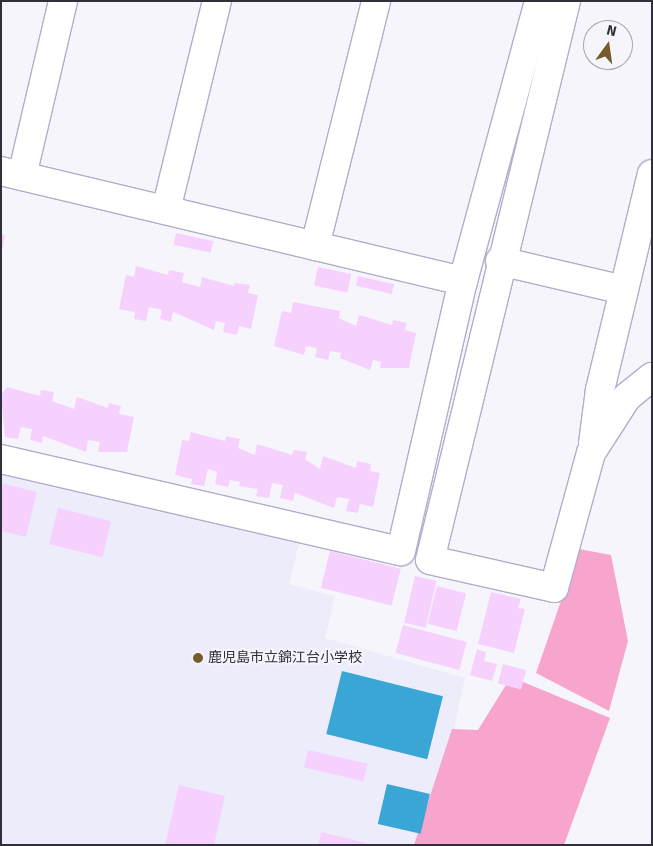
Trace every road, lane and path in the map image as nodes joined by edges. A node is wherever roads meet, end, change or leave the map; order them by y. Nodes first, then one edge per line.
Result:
1 (63, 1) edge
2 (217, 1) edge
3 (376, 1) edge
4 (539, 1) edge
5 (566, 1) edge
6 (12, 173) edge
7 (652, 174) edge
8 (166, 210) junction
9 (315, 246) junction
10 (500, 262) junction
11 (463, 281) junction
12 (624, 290) junction
13 (652, 377) edge
14 (591, 453) junction
15 (1, 459) edge

1 - 6 street
2 - 8 street
3 - 9 street
4 - 11 street
5 - 10 street
6 - 8 street
7 - 12 street
8 - 9 street
9 - 11 street
10 - 12 street
10 - 14 street
11 - 15 street
12 - 14 street
13 - 14 street

